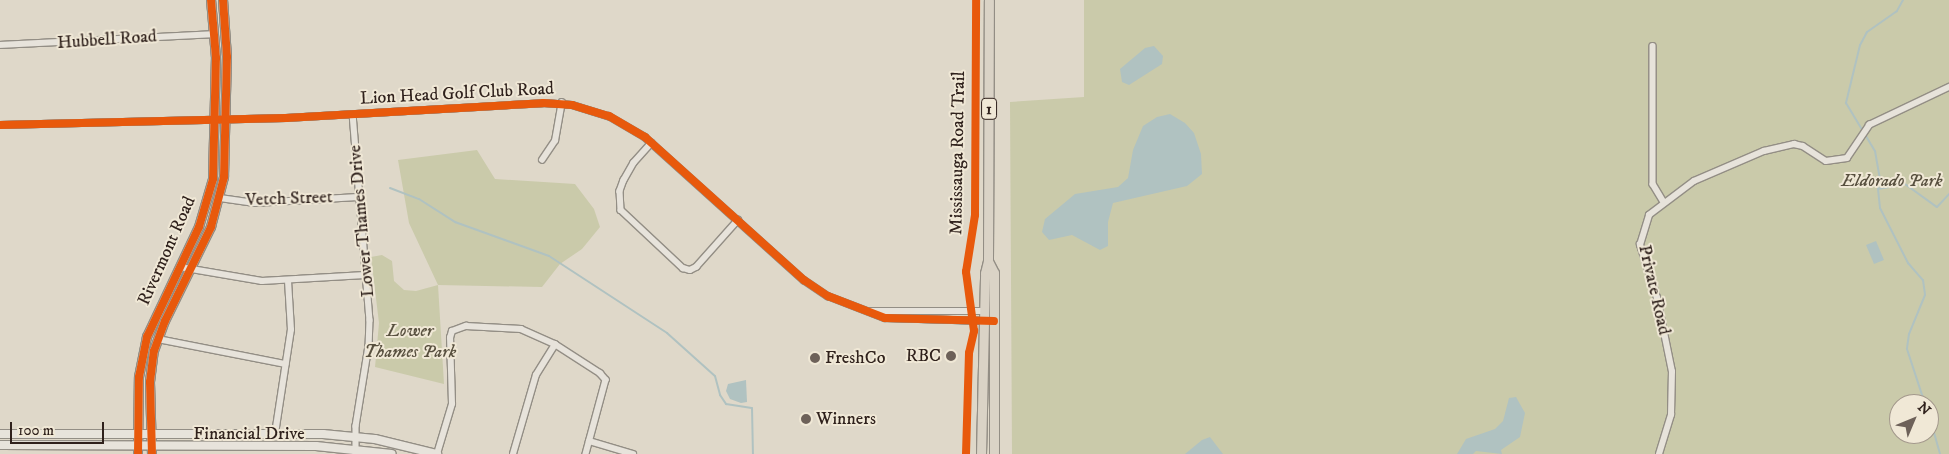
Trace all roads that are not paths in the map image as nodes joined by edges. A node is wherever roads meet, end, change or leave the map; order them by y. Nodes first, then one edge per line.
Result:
1 (211, 0) edge
2 (223, 0) edge
3 (989, 0) edge
4 (214, 34) junction
5 (0, 45) edge
6 (1653, 46) dead end
7 (1949, 87) edge
8 (562, 103) junction
9 (353, 114) junction
10 (215, 118) junction
11 (228, 119) junction
12 (0, 125) edge
13 (652, 143) junction
14 (542, 160) dead end
15 (358, 197) junction
16 (220, 198) junction
17 (1664, 202) junction
18 (738, 220) junction
19 (180, 267) junction
20 (192, 269) junction
21 (365, 275) junction
22 (288, 280) junction
23 (868, 311) junction
24 (990, 311) junction
25 (990, 321) junction
26 (158, 339) junction
27 (555, 344) junction
28 (286, 364) junction
29 (138, 433) junction
30 (152, 433) junction
31 (0, 434) edge
32 (275, 434) junction
33 (356, 436) junction
34 (590, 441) junction
35 (0, 445) edge
36 (138, 445) junction
37 (152, 445) junction
38 (274, 445) junction
39 (356, 451) edge
40 (138, 454) edge
41 (152, 454) edge
42 (273, 454) edge
43 (392, 454) edge
44 (437, 454) edge
45 (513, 454) edge
46 (586, 454) edge
47 (633, 454) edge
48 (981, 454) edge
49 (994, 454) edge
50 (1659, 454) edge

1 - 4 street, Rivermont Road
2 - 11 street, Rivermont Road
3 - 24 main road, 1
4 - 5 street, Hubbell Road
4 - 10 street, Rivermont Road
6 - 17 street
7 - 17 street, Private Road
8 - 9 street, Lion Head Golf Club Road
8 - 13 street, Lion Head Golf Club Road
8 - 14 street
9 - 11 street, Lion Head Golf Club Road
9 - 15 street, Lower Thames Drive
10 - 11 street, Lion Head Golf Club Road
10 - 12 street, Lion Head Golf Club Road
10 - 19 street, Rivermont Road
11 - 16 street, Rivermont Road
13 - 18 street, Lion Head Golf Club Road
13 - 18 street
15 - 16 street, Vetch Street
15 - 21 street, Lower Thames Drive
16 - 20 street, Rivermont Road
17 - 50 street, Private Road
18 - 23 street, Lion Head Golf Club Road
19 - 20 street
19 - 29 street, Rivermont Road
20 - 22 street
20 - 26 street, Rivermont Road
21 - 22 street
21 - 33 street, Lower Thames Drive
22 - 28 street
23 - 24 street, Lion Head Golf Club Road
23 - 25 street, Lion Head Golf Club Road
24 - 25 main road, 1
25 - 48 main road, 1
25 - 49 main road, 1
26 - 28 street
26 - 30 street, Rivermont Road
27 - 34 street
27 - 44 street
27 - 45 street
28 - 32 street
29 - 30 street, Financial Drive
29 - 31 street, Financial Drive
29 - 36 street, Rivermont Road
30 - 32 street, Financial Drive
30 - 37 street, Rivermont Road
32 - 33 street, Financial Drive
33 - 39 street, Lower Thames Drive
33 - 44 street, Financial Drive
34 - 46 street
34 - 47 street
35 - 36 street, Financial Drive
36 - 37 street, Financial Drive
36 - 40 street, Rivermont Road
37 - 38 street, Financial Drive
37 - 41 street, Rivermont Road
38 - 39 street, Financial Drive
38 - 42 street
39 - 43 street, Financial Drive

